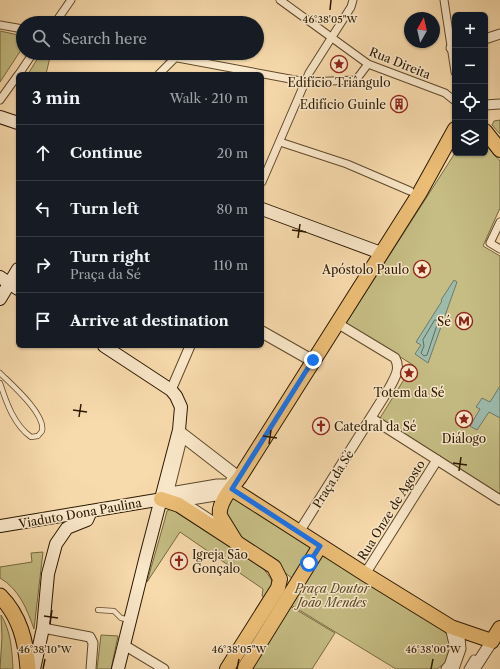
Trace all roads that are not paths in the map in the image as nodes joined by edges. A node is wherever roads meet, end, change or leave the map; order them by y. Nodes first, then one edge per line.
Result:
1 (71, 0) edge
2 (280, 0) edge
3 (353, 0) edge
4 (444, 0) edge
5 (60, 16) edge
6 (0, 25) edge
7 (16, 28) edge
8 (500, 34) edge
9 (332, 38) junction
10 (488, 38) edge
11 (452, 43) edge
12 (29, 60) edge
13 (173, 60) edge
14 (186, 60) edge
15 (368, 64) junction
16 (20, 72) edge
17 (161, 72) edge
18 (251, 72) edge
19 (264, 74) edge
20 (16, 77) edge
21 (306, 82) junction
22 (452, 99) edge
23 (0, 100) edge
24 (500, 104) edge
25 (488, 105) edge
26 (0, 117) edge
27 (16, 122) edge
28 (452, 134) edge
29 (488, 136) edge
30 (280, 142) junction
31 (500, 150) edge
32 (264, 178) edge
33 (410, 191) dead end
34 (264, 210) edge
35 (500, 222) edge
36 (500, 249) edge
37 (381, 253) junction
38 (16, 272) edge
39 (9, 283) edge
40 (0, 299) edge
41 (337, 323) junction
42 (264, 333) edge
43 (107, 348) edge
44 (189, 348) edge
45 (313, 360) junction
46 (0, 373) edge
47 (0, 383) edge
48 (171, 390) junction
49 (371, 418) junction
50 (179, 430) junction
51 (437, 460) junction
52 (240, 477) junction
53 (232, 489) junction
54 (165, 495) junction
55 (500, 500) edge
56 (185, 502) joint
57 (91, 511) junction
58 (0, 526) edge
59 (299, 532) junction
60 (236, 542) junction
61 (320, 546) junction
62 (365, 574) junction
63 (0, 596) edge
64 (98, 610) dead end
65 (130, 620) junction
66 (451, 627) junction
67 (42, 628) junction
68 (500, 628) edge
69 (496, 642) edge
70 (124, 645) junction
71 (28, 669) edge
72 (34, 669) edge
73 (91, 669) edge
74 (118, 669) edge
75 (164, 669) edge
76 (227, 669) edge
77 (244, 669) edge
78 (447, 669) edge
79 (455, 669) edge
80 (468, 669) edge
81 (474, 669) edge

1 - 5 street
2 - 9 street, Rua Direita
3 - 9 street
4 - 11 street
6 - 7 street
8 - 10 street
9 - 15 street, Rua Direita
9 - 21 street
12 - 16 street
13 - 17 street
14 - 18 street
15 - 21 street
15 - 22 street, Rua Direita
19 - 21 street
20 - 23 street
21 - 30 street
24 - 25 street
26 - 27 main road
28 - 37 main road
29 - 31 main road
30 - 32 street
30 - 33 street
34 - 37 main road
35 - 36 street
37 - 41 main road
38 - 39 main road
39 - 40 main road
41 - 45 main road
41 - 49 street, Praça da Sé
42 - 45 street
43 - 48 main road
44 - 48 street
45 - 52 main road
46 - 47 lane
48 - 50 main road
49 - 51 street
49 - 59 street, Praça da Sé
50 - 52 street
50 - 54 main road
51 - 55 street
51 - 62 street, Rua Onze de Agosto
52 - 53 main road
53 - 54 main road
53 - 59 main road
53 - 60 main road
54 - 54 street
54 - 57 main road, Viaduto Dona Paulina
54 - 60 main road
54 - 65 main road
56 - 56 street
57 - 58 main road, Viaduto Dona Paulina
57 - 67 main road
59 - 61 main road
60 - 76 main road
61 - 62 main road
61 - 77 main road
62 - 66 main road
63 - 71 highway
64 - 65 lane
65 - 70 main road
66 - 69 main road
66 - 78 street
67 - 72 main road
67 - 73 street
68 - 69 main road
69 - 81 street
70 - 74 main road
70 - 75 street
79 - 80 street

